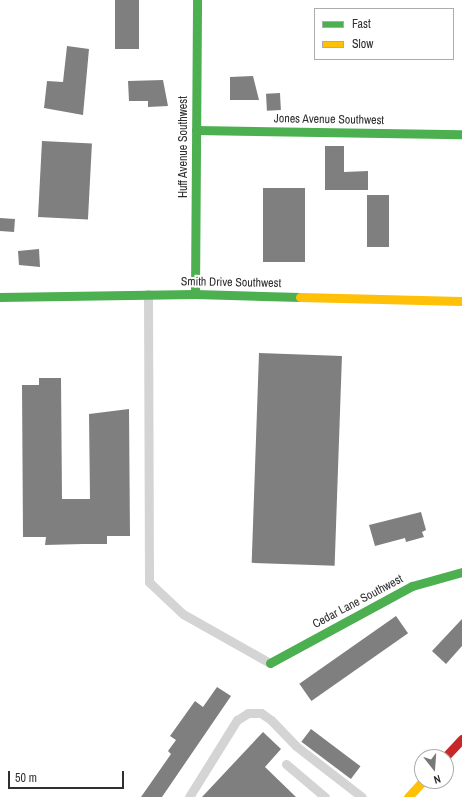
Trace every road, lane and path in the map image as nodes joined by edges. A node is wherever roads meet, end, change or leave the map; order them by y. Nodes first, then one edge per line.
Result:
1 (198, 0) edge
2 (196, 130) junction
3 (462, 134) edge
4 (148, 294) junction
5 (195, 294) junction
6 (0, 297) edge
7 (462, 300) edge
8 (462, 572) edge
9 (270, 663) joint
10 (462, 739) edge
11 (453, 749) edge
12 (286, 764) dead end
13 (416, 789) edge
14 (189, 797) edge
15 (325, 797) edge
16 (362, 797) edge
17 (408, 797) edge

1 - 2 street, Huff Avenue Southwest
2 - 3 street, Jones Avenue Southwest
2 - 5 street, Huff Avenue Southwest
4 - 5 street, Smith Drive Southwest
4 - 6 street, Smith Drive Southwest
4 - 9 lane
5 - 7 street, Smith Drive Southwest
8 - 9 street, Cedar Lane Southwest
10 - 11 street
12 - 15 lane
13 - 17 street
14 - 16 lane

